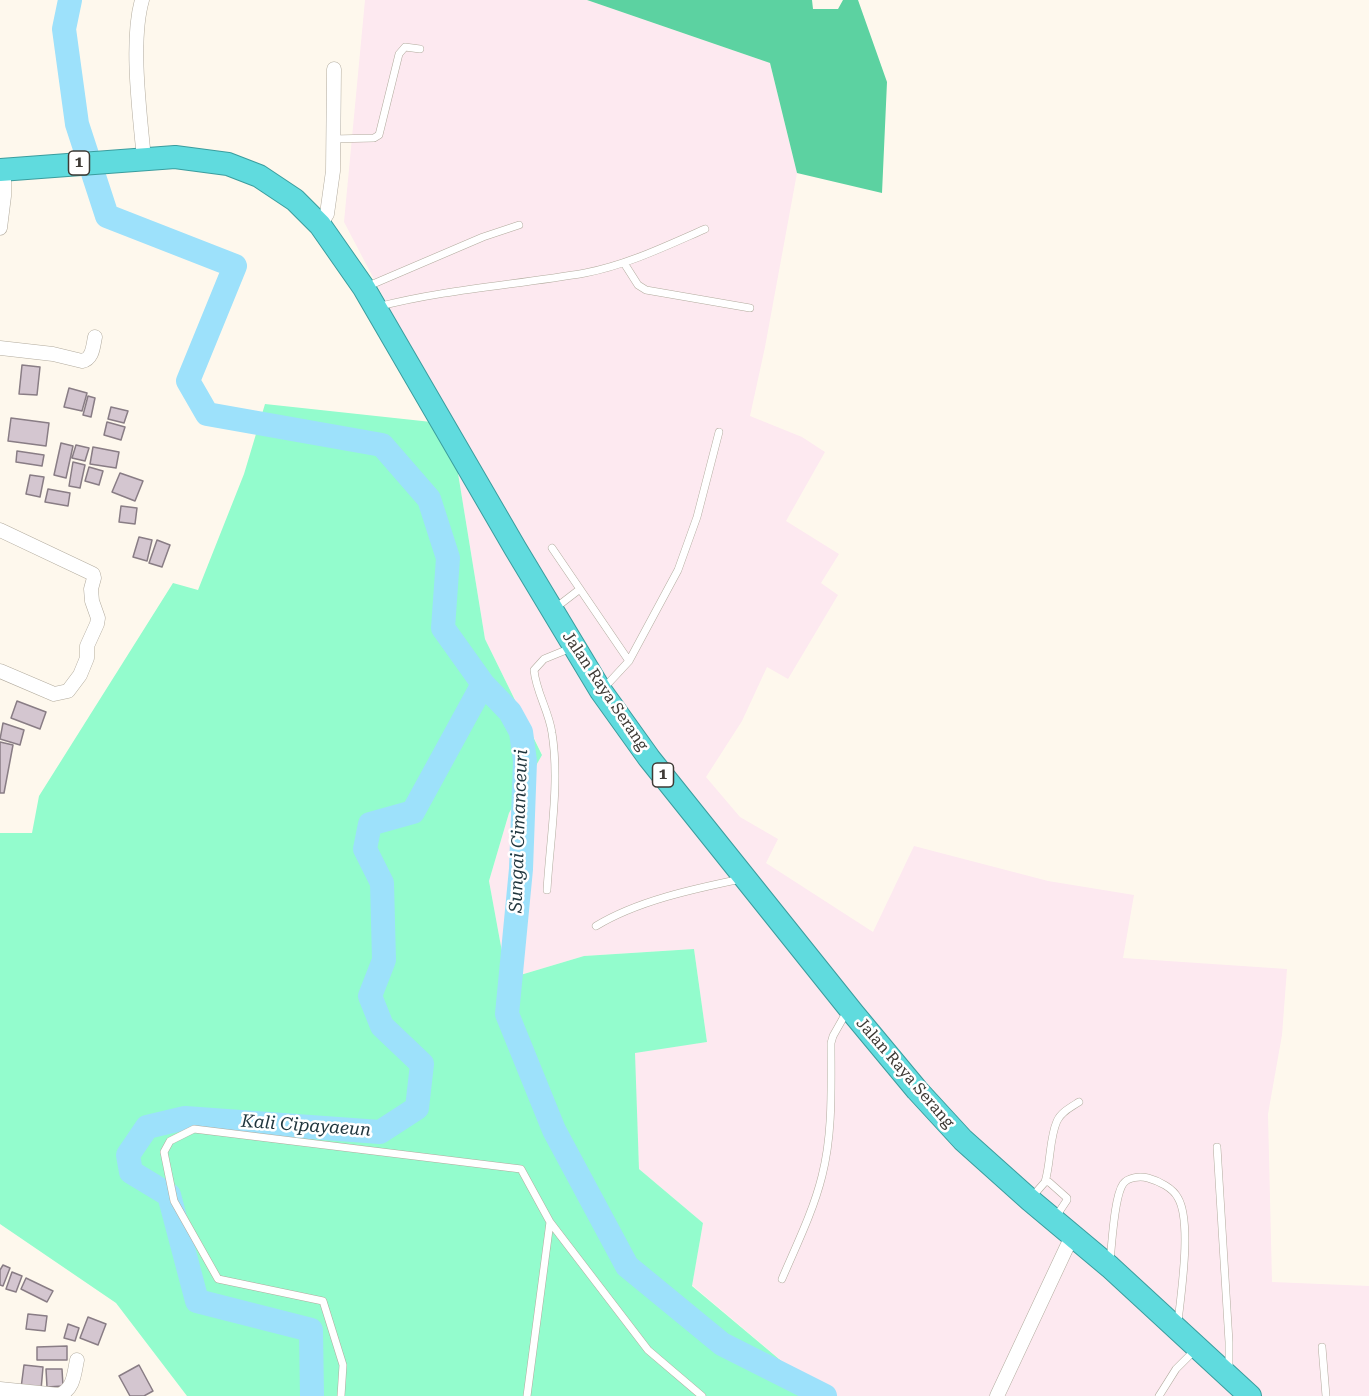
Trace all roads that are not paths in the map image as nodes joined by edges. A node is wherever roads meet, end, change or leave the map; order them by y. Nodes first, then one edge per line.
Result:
1 (142, 0) edge
2 (420, 49) dead end
3 (334, 69) dead end
4 (333, 139) junction
5 (139, 159) junction
6 (10, 169) edge
7 (320, 225) junction
8 (519, 225) dead end
9 (0, 228) edge
10 (705, 230) dead end
11 (624, 262) junction
12 (369, 298) junction
13 (750, 308) dead end
14 (95, 337) dead end
15 (0, 348) edge
16 (719, 432) dead end
17 (0, 530) edge
18 (552, 548) dead end
19 (580, 589) junction
20 (552, 610) junction
21 (574, 647) junction
22 (629, 661) junction
23 (0, 671) edge
24 (601, 691) junction
25 (746, 878) junction
26 (547, 890) dead end
27 (596, 926) dead end
28 (849, 1008) junction
29 (1079, 1102) dead end
30 (1217, 1147) dead end
31 (1044, 1182) junction
32 (1029, 1200) junction
33 (1054, 1220) junction
34 (550, 1222) junction
35 (1072, 1236) junction
36 (1110, 1267) junction
37 (782, 1280) dead end
38 (1178, 1328) junction
39 (1197, 1347) junction
40 (1322, 1347) dead end
41 (77, 1360) dead end
42 (1229, 1376) junction
43 (0, 1389) edge
44 (341, 1396) edge
45 (528, 1396) edge
46 (702, 1396) edge
47 (997, 1396) edge
48 (1159, 1396) edge
49 (1250, 1396) edge
50 (1326, 1396) edge

1 - 5 street
2 - 4 lane
3 - 4 street
4 - 7 street
5 - 6 highway, Jalan Raya Serang / 1
5 - 7 highway, Jalan Raya Serang / 1
6 - 9 street
7 - 12 highway, Jalan Raya Serang / 1
8 - 12 lane
10 - 11 lane
11 - 12 lane
11 - 13 lane
12 - 20 highway, Jalan Raya Serang / 1
14 - 15 street
16 - 22 lane
17 - 23 street
18 - 19 lane
19 - 20 lane
19 - 22 lane
20 - 21 highway, Jalan Raya Serang / 1
21 - 24 highway, Jalan Raya Serang / 1
21 - 26 lane
22 - 24 lane
24 - 25 highway, Jalan Raya Serang / 1
25 - 27 lane
25 - 28 highway, Jalan Raya Serang / 1
28 - 32 highway, Jalan Raya Serang / 1
28 - 37 lane
29 - 31 lane
30 - 42 lane
31 - 32 lane
31 - 33 lane
32 - 33 highway, Jalan Raya Serang / 1
33 - 35 highway, Jalan Raya Serang / 1
34 - 44 lane
34 - 45 lane
34 - 46 lane
35 - 36 highway, Jalan Raya Serang / 1
35 - 47 street
36 - 38 highway, Jalan Raya Serang / 1
36 - 38 lane
38 - 39 highway, Jalan Raya Serang / 1
39 - 42 highway, Jalan Raya Serang / 1
39 - 48 lane
40 - 50 lane
41 - 43 street
42 - 49 highway, Jalan Raya Serang / 1

